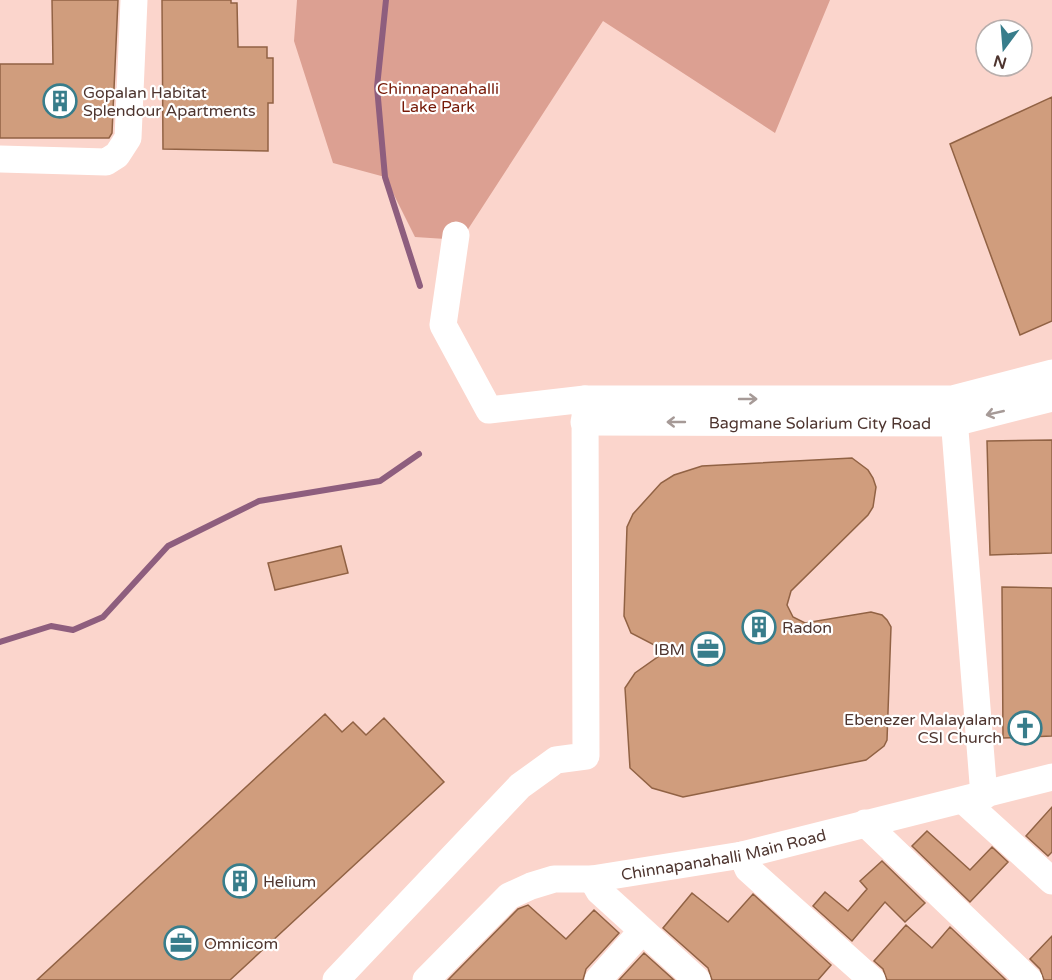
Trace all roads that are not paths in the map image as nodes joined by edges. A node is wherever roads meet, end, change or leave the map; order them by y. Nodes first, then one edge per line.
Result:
1 (134, 0) edge
2 (0, 159) edge
3 (456, 235) dead end
4 (1052, 373) edge
5 (1052, 398) edge
6 (585, 411) junction
7 (953, 411) junction
8 (1046, 784) edge
9 (974, 798) junction
10 (865, 823) junction
11 (742, 855) junction
12 (592, 879) junction
13 (1052, 881) edge
14 (642, 931) junction
15 (336, 980) edge
16 (426, 980) edge
17 (598, 980) edge
18 (697, 980) edge
19 (872, 980) edge
20 (1029, 980) edge

1 - 2 street
3 - 6 street, Bagmane Solarium City Road
4 - 7 street, Bagmane Solarium City Road
5 -> 7 street, Bagmane Solarium City Road
6 - 7 street, Bagmane Solarium City Road
6 - 15 street
7 - 9 street
8 - 9 street, Chinnapanahalli Main Road
9 - 10 street, Chinnapanahalli Main Road
9 - 13 street
10 - 11 street, Chinnapanahalli Main Road
10 - 20 street
11 - 12 street, Chinnapanahalli Main Road
11 - 19 street
12 - 14 street
12 - 16 street, Chinnapanahalli Main Road
14 - 17 street
14 - 18 street

